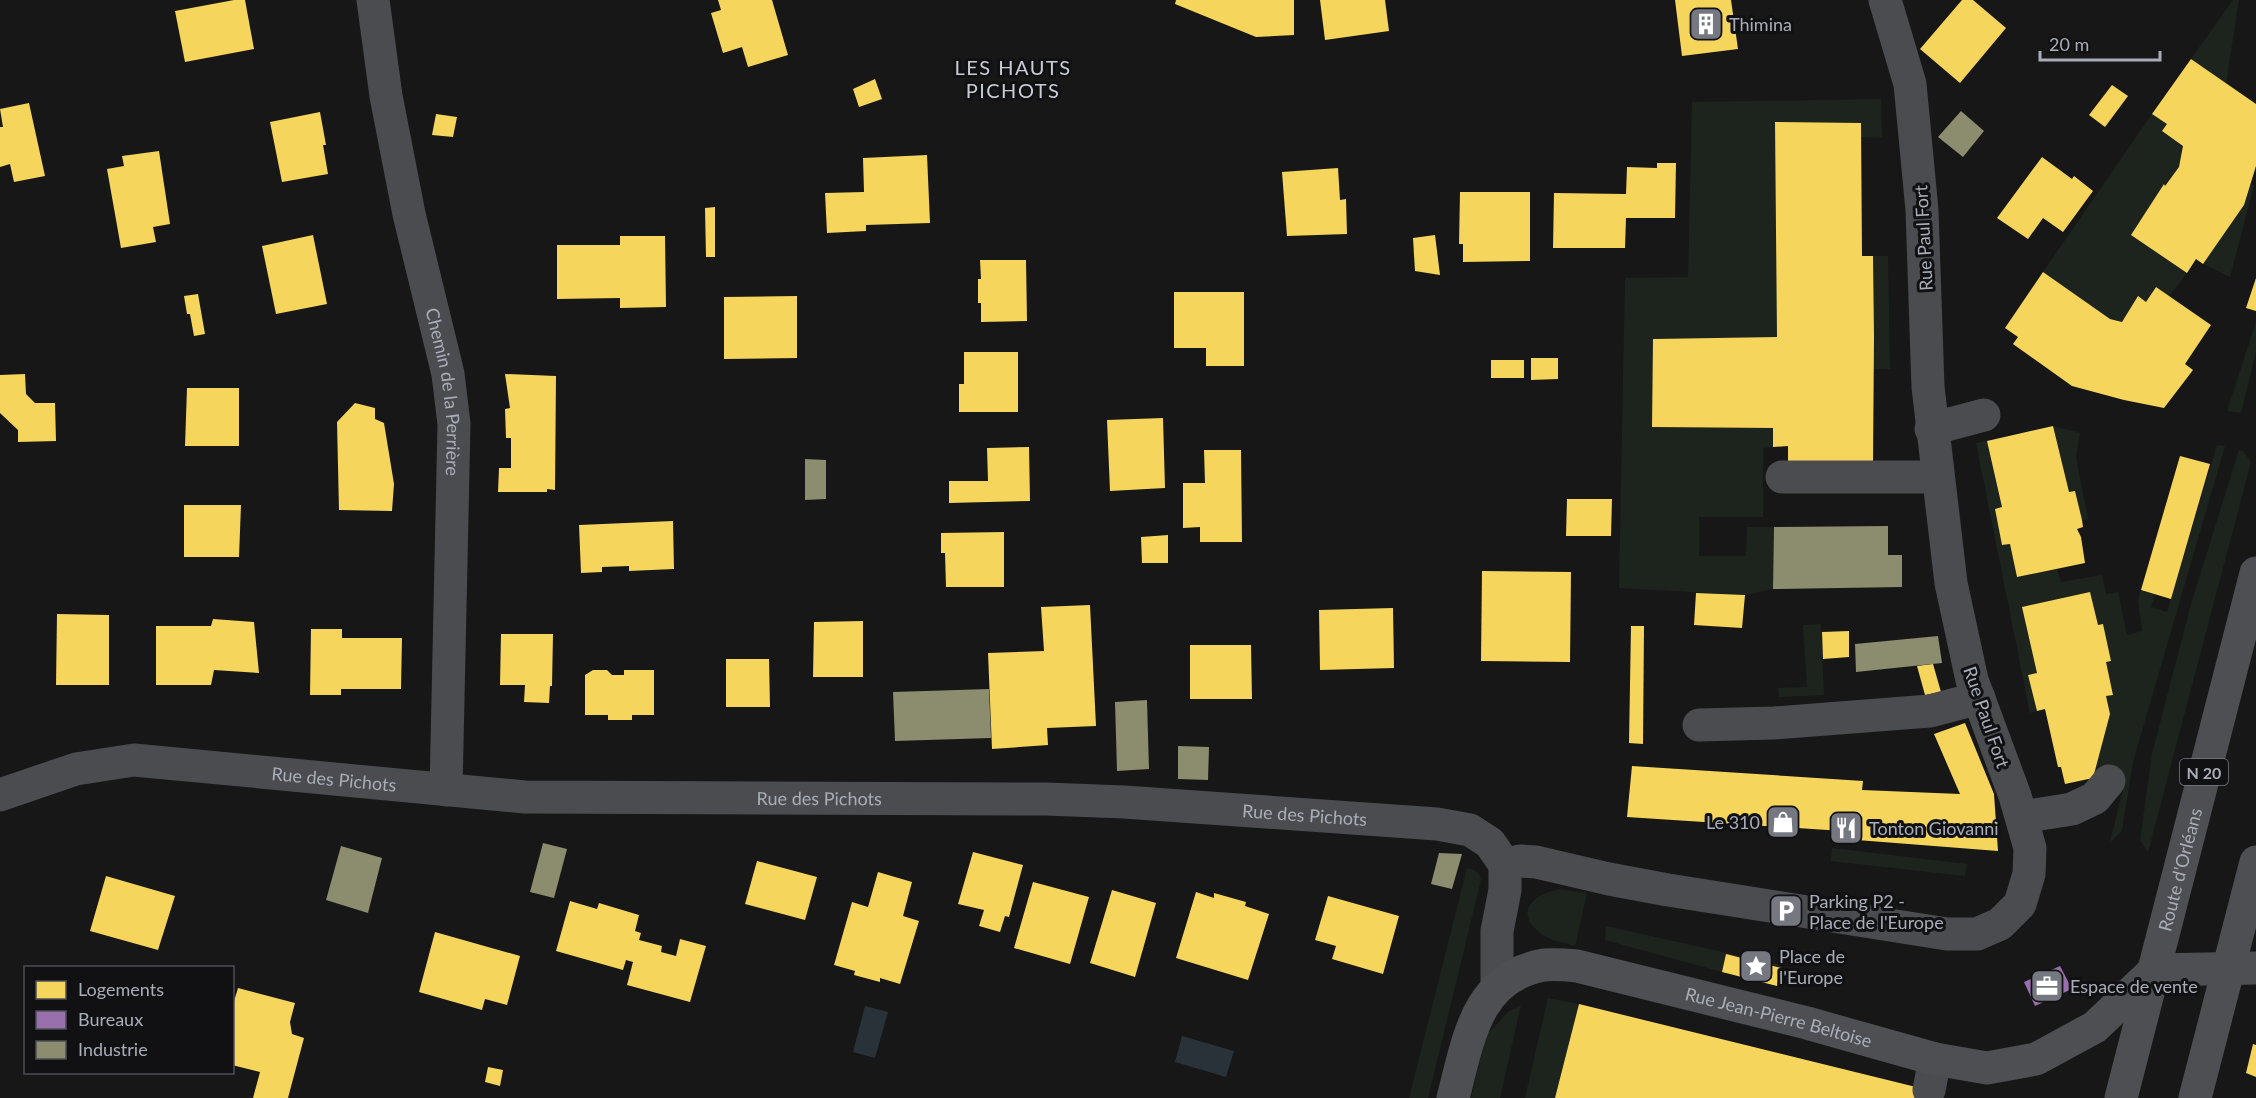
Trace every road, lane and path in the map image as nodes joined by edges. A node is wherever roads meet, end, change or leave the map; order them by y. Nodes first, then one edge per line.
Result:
1 (373, 0) edge
2 (1885, 0) edge
3 (1984, 415) dead end
4 (1931, 429) junction
5 (1782, 477) dead end
6 (1937, 477) junction
7 (2256, 573) edge
8 (1979, 698) junction
9 (1699, 725) dead end
10 (2109, 782) dead end
11 (446, 790) junction
12 (0, 795) edge
13 (2022, 817) junction
14 (2256, 862) edge
15 (1504, 865) junction
16 (2242, 968) edge
17 (2155, 970) junction
18 (1497, 987) junction
19 (1935, 1059) junction
20 (1929, 1090) dead end
21 (1454, 1098) edge
22 (2121, 1098) edge
23 (2195, 1098) edge

1 - 11 street, Chemin de la Perrière
2 - 4 street, Rue Paul Fort
3 - 4 street
4 - 6 street, Rue Paul Fort
5 - 6 street
6 - 8 street, Rue Paul Fort
7 - 17 main road, Route d'Orléans / N 20
8 - 9 street
8 - 13 street, Rue Paul Fort
10 - 13 street
11 - 12 street, Rue des Pichots
11 - 15 street, Rue des Pichots
13 - 15 street, Rue Paul Fort
14 - 16 main road
15 - 18 street
16 - 17 main road
16 - 23 main road
17 - 19 main road, Rue Jean-Pierre Beltoise
17 - 22 main road, Route d'Orléans / N 20
18 - 19 main road, Rue Jean-Pierre Beltoise
18 - 21 main road, Rue Jean-Pierre Beltoise
19 - 20 street

